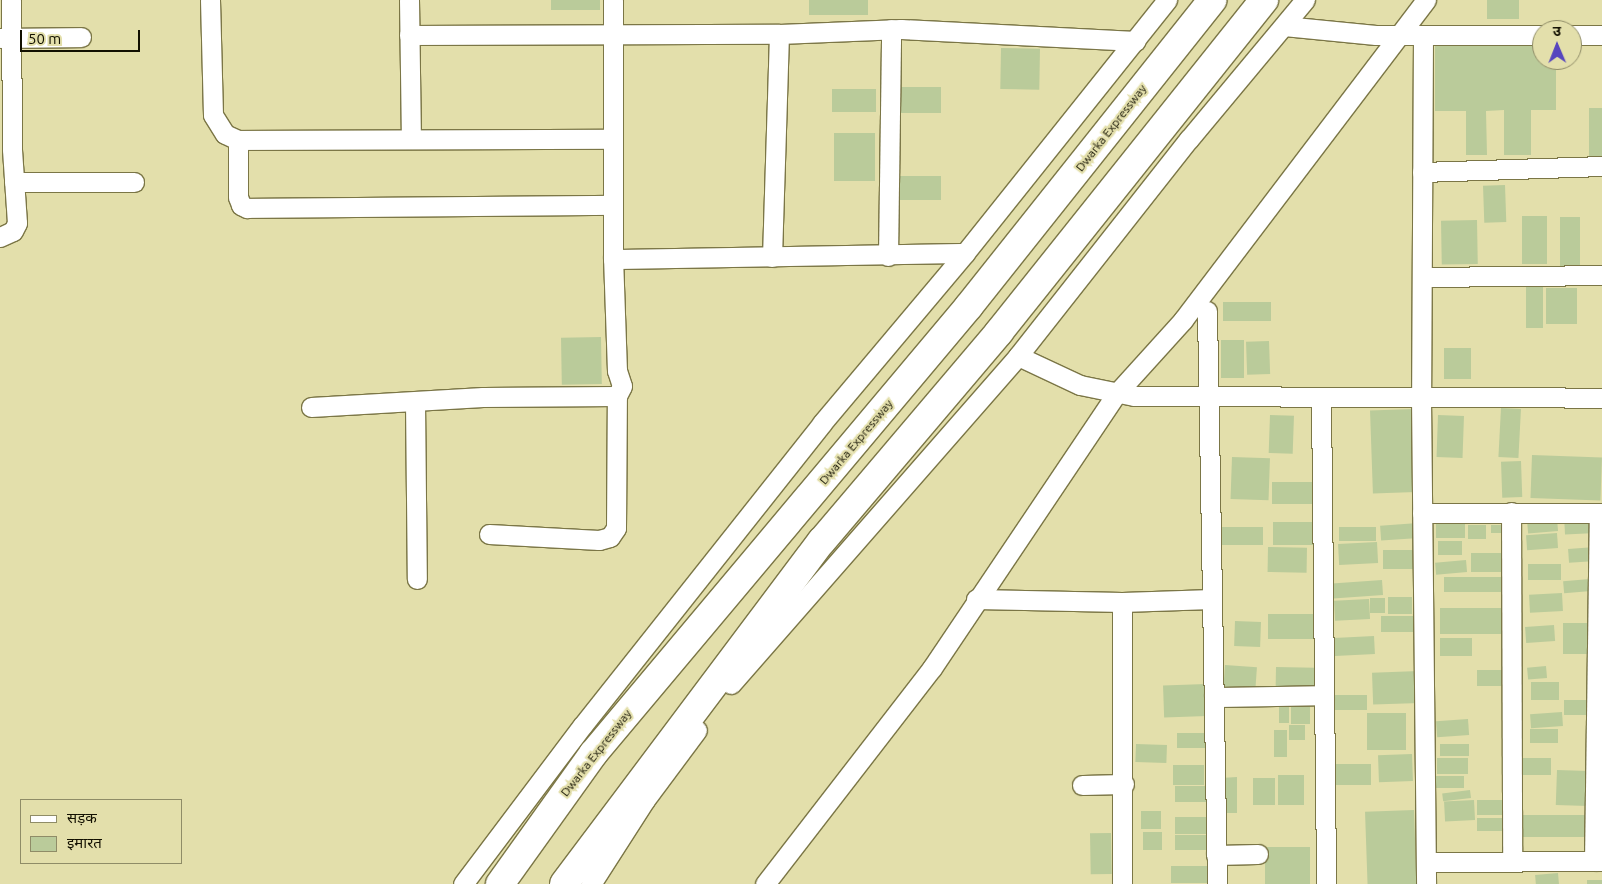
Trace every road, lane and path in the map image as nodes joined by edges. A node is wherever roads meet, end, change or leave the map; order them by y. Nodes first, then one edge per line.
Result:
1 (12, 0) edge
2 (210, 0) edge
3 (409, 0) edge
4 (613, 0) edge
5 (1167, 0) edge
6 (1212, 0) edge
7 (1264, 0) edge
8 (1306, 0) edge
9 (1426, 0) edge
10 (1284, 26) junction
11 (891, 29) junction
12 (613, 33) junction
13 (779, 34) junction
14 (409, 35) junction
15 (1532, 35) edge
16 (1582, 35) edge
17 (1602, 35) edge
18 (1396, 36) junction
19 (1423, 36) junction
20 (82, 37) dead end
21 (6, 38) edge
22 (1136, 40) junction
23 (411, 139) junction
24 (613, 139) junction
25 (238, 140) junction
26 (6, 149) edge
27 (1602, 166) edge
28 (1422, 172) junction
29 (14, 182) junction
30 (134, 182) dead end
31 (613, 205) junction
32 (0, 237) edge
33 (965, 253) junction
34 (888, 256) junction
35 (772, 257) junction
36 (613, 259) junction
37 (1602, 275) edge
38 (1422, 278) junction
39 (1207, 310) dead end
40 (1018, 356) junction
41 (1116, 394) junction
42 (618, 396) junction
43 (1208, 398) junction
44 (1320, 398) junction
45 (1421, 398) junction
46 (1602, 398) edge
47 (415, 402) junction
48 (311, 407) dead end
49 (1510, 512) junction
50 (1601, 512) edge
51 (1422, 513) junction
52 (489, 534) dead end
53 (417, 579) dead end
54 (976, 599) junction
55 (1212, 599) junction
56 (1122, 602) junction
57 (1324, 695) junction
58 (1214, 697) junction
59 (1124, 784) junction
60 (1082, 785) dead end
61 (1258, 854) dead end
62 (1216, 855) junction
63 (1598, 861) edge
64 (1426, 862) junction
65 (1512, 862) junction
66 (463, 884) edge
67 (500, 884) edge
68 (564, 884) edge
69 (591, 884) edge
70 (765, 884) edge
71 (1122, 884) edge
72 (1217, 884) edge
73 (1326, 884) edge
74 (1426, 884) edge

1 - 21 street
2 - 25 street
3 - 14 street
4 - 12 street
5 - 22 street
6 - 67 highway, Dwarka Expressway
7 - 68 highway
8 - 10 street
9 - 18 street
10 - 18 street
10 - 40 street
11 - 13 street
11 - 22 street
11 - 34 street
12 - 13 street
12 - 14 street
12 - 24 street
13 - 35 street
14 - 23 street
15 - 19 street
16 - 17 street
18 - 19 street
18 - 41 street
19 - 28 street
20 - 21 street
21 - 26 street
22 - 33 street
23 - 24 street
23 - 25 street
24 - 31 street
25 - 31 street
26 - 29 street
27 - 28 street
28 - 38 street
29 - 30 street
29 - 32 street
31 - 36 street
33 - 34 street
33 - 66 street
34 - 35 street
35 - 36 street
36 - 42 street
37 - 38 street
38 - 45 street
39 - 43 street
40 - 41 street
40 - 69 street
41 - 43 street
41 - 54 street
42 - 47 street
42 - 52 street
43 - 44 street
43 - 55 street
44 - 45 street
44 - 57 street
45 - 46 street
45 - 51 street
47 - 48 street
47 - 53 street
49 - 50 street
49 - 51 street
49 - 65 street
50 - 63 street
51 - 64 street
54 - 56 street
54 - 70 street
55 - 56 street
55 - 58 street
56 - 59 street
57 - 58 street
57 - 73 street
58 - 62 street
59 - 60 street
59 - 71 street
61 - 62 street
62 - 72 street
63 - 65 street
64 - 65 street
64 - 74 street

